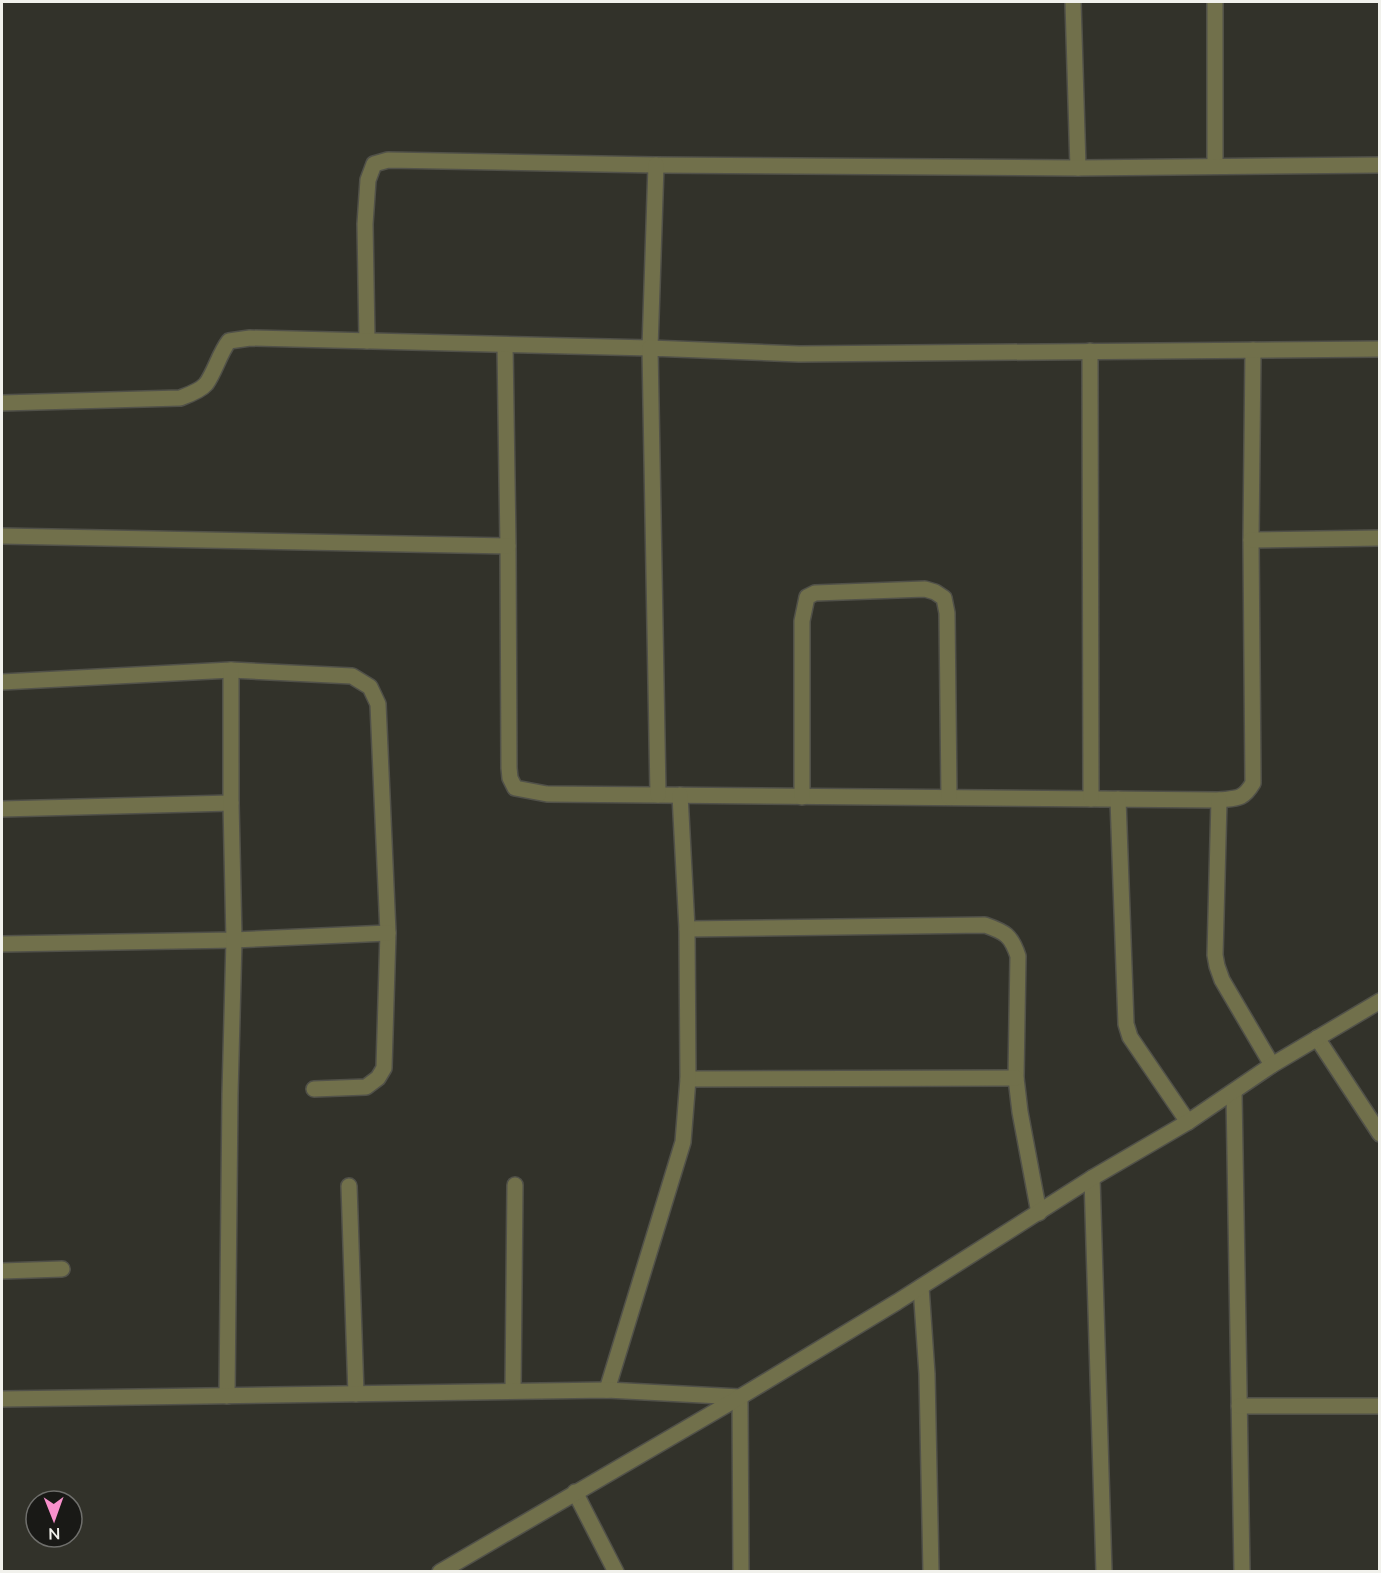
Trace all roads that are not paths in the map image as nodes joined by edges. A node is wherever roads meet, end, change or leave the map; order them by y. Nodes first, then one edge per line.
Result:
1 (1073, 2) edge
2 (1215, 2) edge
3 (656, 165) junction
4 (1215, 165) junction
5 (1380, 165) edge
6 (1078, 168) junction
7 (367, 341) junction
8 (505, 345) junction
9 (650, 348) junction
10 (1380, 348) edge
11 (1253, 350) junction
12 (1090, 351) junction
13 (2, 403) edge
14 (2, 536) edge
15 (1380, 538) edge
16 (1251, 540) junction
17 (508, 546) junction
18 (231, 670) junction
19 (2, 682) edge
20 (658, 795) junction
21 (680, 795) junction
22 (802, 796) junction
23 (949, 797) junction
24 (1091, 799) junction
25 (1118, 799) junction
26 (1219, 800) junction
27 (231, 803) junction
28 (2, 809) edge
29 (687, 929) junction
30 (388, 933) junction
31 (234, 940) junction
32 (2, 944) edge
33 (1380, 1001) edge
34 (1317, 1038) junction
35 (1272, 1065) junction
36 (1016, 1078) junction
37 (688, 1079) junction
38 (314, 1089) dead end
39 (1234, 1093) junction
40 (1188, 1122) junction
41 (1380, 1134) edge
42 (1092, 1178) junction
43 (515, 1185) dead end
44 (349, 1186) dead end
45 (1039, 1213) junction
46 (62, 1269) dead end
47 (2, 1271) edge
48 (921, 1287) junction
49 (607, 1390) junction
50 (513, 1391) junction
51 (356, 1394) junction
52 (227, 1396) junction
53 (740, 1397) junction
54 (2, 1399) edge
55 (1239, 1406) junction
56 (1380, 1406) edge
57 (575, 1492) junction
58 (440, 1572) edge
59 (616, 1572) edge
60 (741, 1572) edge
61 (931, 1572) edge
62 (1104, 1572) edge
63 (1242, 1572) edge

1 - 6 street
2 - 4 street
3 - 6 street
3 - 7 street
3 - 9 street
4 - 5 street
4 - 6 street
7 - 8 street
7 - 13 street
8 - 9 street
8 - 17 street
9 - 12 street
9 - 20 street
10 - 11 street
11 - 12 street
11 - 16 street
12 - 24 street
14 - 17 street
15 - 16 street
16 - 26 street
17 - 20 street
18 - 19 street
18 - 27 street
18 - 30 street
20 - 21 street
21 - 22 street
21 - 29 street
22 - 23 street
22 - 23 street
23 - 24 street
24 - 25 street
25 - 26 street
25 - 40 street
26 - 35 street
27 - 28 street
27 - 31 street
29 - 36 street
29 - 37 street
30 - 31 street
30 - 38 street
31 - 32 street
31 - 52 street
33 - 34 street
34 - 35 street
34 - 41 street
35 - 39 street
36 - 37 street
36 - 45 street
37 - 49 street
39 - 40 street
39 - 55 street
40 - 42 street
42 - 45 street
42 - 62 street
43 - 50 street
44 - 51 street
45 - 48 street
46 - 47 street
48 - 53 street
48 - 61 street
49 - 50 street
49 - 53 street
50 - 51 street
51 - 52 street
52 - 54 street
53 - 57 street
53 - 60 street
55 - 56 street
55 - 63 street
57 - 58 street
57 - 59 street

